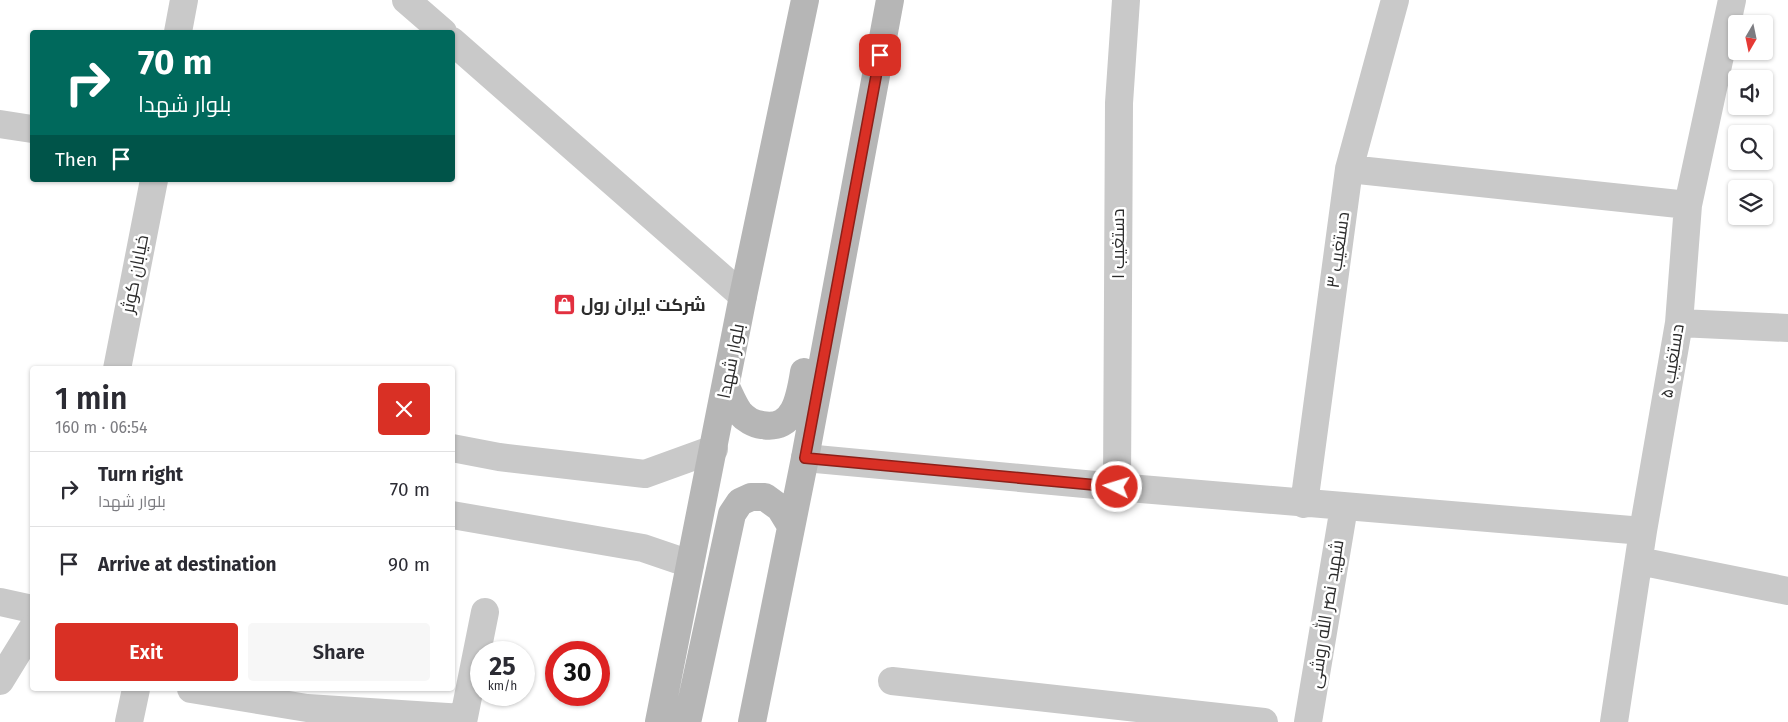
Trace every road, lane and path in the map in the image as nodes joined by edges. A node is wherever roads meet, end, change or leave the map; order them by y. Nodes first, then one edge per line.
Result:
1 (406, 0) edge
2 (890, 0) edge
3 (1126, 0) edge
4 (1395, 0) edge
5 (1732, 0) edge
6 (182, 1) edge
7 (802, 2) edge
8 (178, 30) edge
9 (441, 30) edge
10 (455, 44) edge
11 (0, 124) edge
12 (30, 129) edge
13 (1349, 169) junction
14 (154, 182) edge
15 (1688, 205) junction
16 (842, 258) junction
17 (743, 296) junction
18 (1679, 323) junction
19 (1788, 328) edge
20 (117, 366) edge
21 (726, 388) junction
22 (455, 449) edge
23 (714, 449) junction
24 (805, 458) junction
25 (1117, 487) junction
26 (1304, 504) junction
27 (1344, 507) junction
28 (455, 516) edge
29 (791, 526) junction
30 (1643, 531) junction
31 (1639, 561) junction
32 (690, 564) junction
33 (1788, 591) edge
34 (0, 602) edge
35 (30, 609) edge
36 (485, 612) dead end
37 (30, 632) edge
38 (0, 681) edge
39 (892, 681) dead end
40 (136, 691) edge
41 (205, 691) edge
42 (307, 706) edge
43 (463, 720) edge
44 (129, 722) edge
45 (659, 722) edge
46 (684, 722) edge
47 (752, 722) edge
48 (1264, 722) edge
49 (1308, 722) edge
50 (1614, 722) edge

1 - 9 street
2 - 16 main road
3 - 25 street, دستغیب ۱
4 - 13 street, دستغیب ۳
5 - 15 street, دستغیب ۵
6 - 8 street
7 - 17 main road, بلوار شهدا
10 - 17 street
11 - 12 street
13 - 15 street
13 - 26 street, دستغیب ۳
14 - 20 street, خیابان کوثر
15 - 18 street, دستغیب ۵
16 - 21 main road
16 - 24 main road
17 - 21 main road, بلوار شهدا
18 - 19 street
18 - 30 street, دستغیب ۵
21 - 23 main road, بلوار شهدا
22 - 23 street
23 - 32 main road, بلوار شهدا
24 - 25 street
24 - 29 main road
25 - 26 street
26 - 27 street
27 - 30 street
27 - 49 street, شهید نصر الله روشی
28 - 32 street
29 - 46 main road
29 - 47 main road
30 - 31 street, دستغیب ۵
31 - 33 street
31 - 50 street, دستغیب ۵
32 - 45 main road, بلوار شهدا
34 - 35 street
36 - 43 street
37 - 38 street
39 - 48 street
40 - 44 street
41 - 42 street
42 - 43 street

